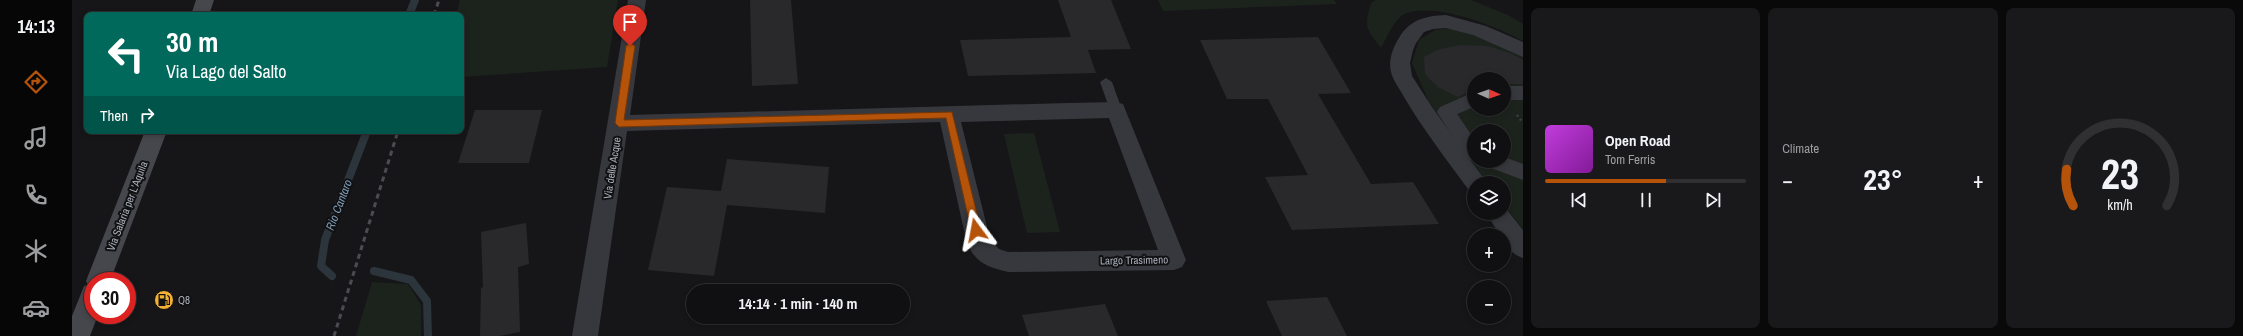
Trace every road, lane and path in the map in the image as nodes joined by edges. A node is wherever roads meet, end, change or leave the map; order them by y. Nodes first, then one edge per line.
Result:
1 (205, 0) edge
2 (637, 0) edge
3 (201, 12) edge
4 (1523, 50) edge
5 (1106, 82) dead end
6 (1511, 93) edge
7 (1523, 93) edge
8 (1467, 102) edge
9 (1116, 110) junction
10 (949, 114) junction
11 (619, 123) junction
12 (155, 134) edge
13 (1467, 144) edge
14 (1511, 168) edge
15 (1523, 172) edge
16 (1471, 176) edge
17 (1502, 220) edge
18 (1523, 248) edge
19 (101, 272) edge
20 (84, 318) edge
21 (77, 336) edge
22 (585, 336) edge

1 - 3 main road
2 - 11 street, Via delle Acque
4 - 16 street
5 - 9 lane
6 - 7 street
8 - 13 street
9 - 10 street
9 - 10 street, Largo Trasimeno
10 - 11 street
11 - 22 street, Via delle Acque
12 - 19 main road, Via Salaria per L'Aquila
14 - 15 street
17 - 18 street
20 - 21 main road

